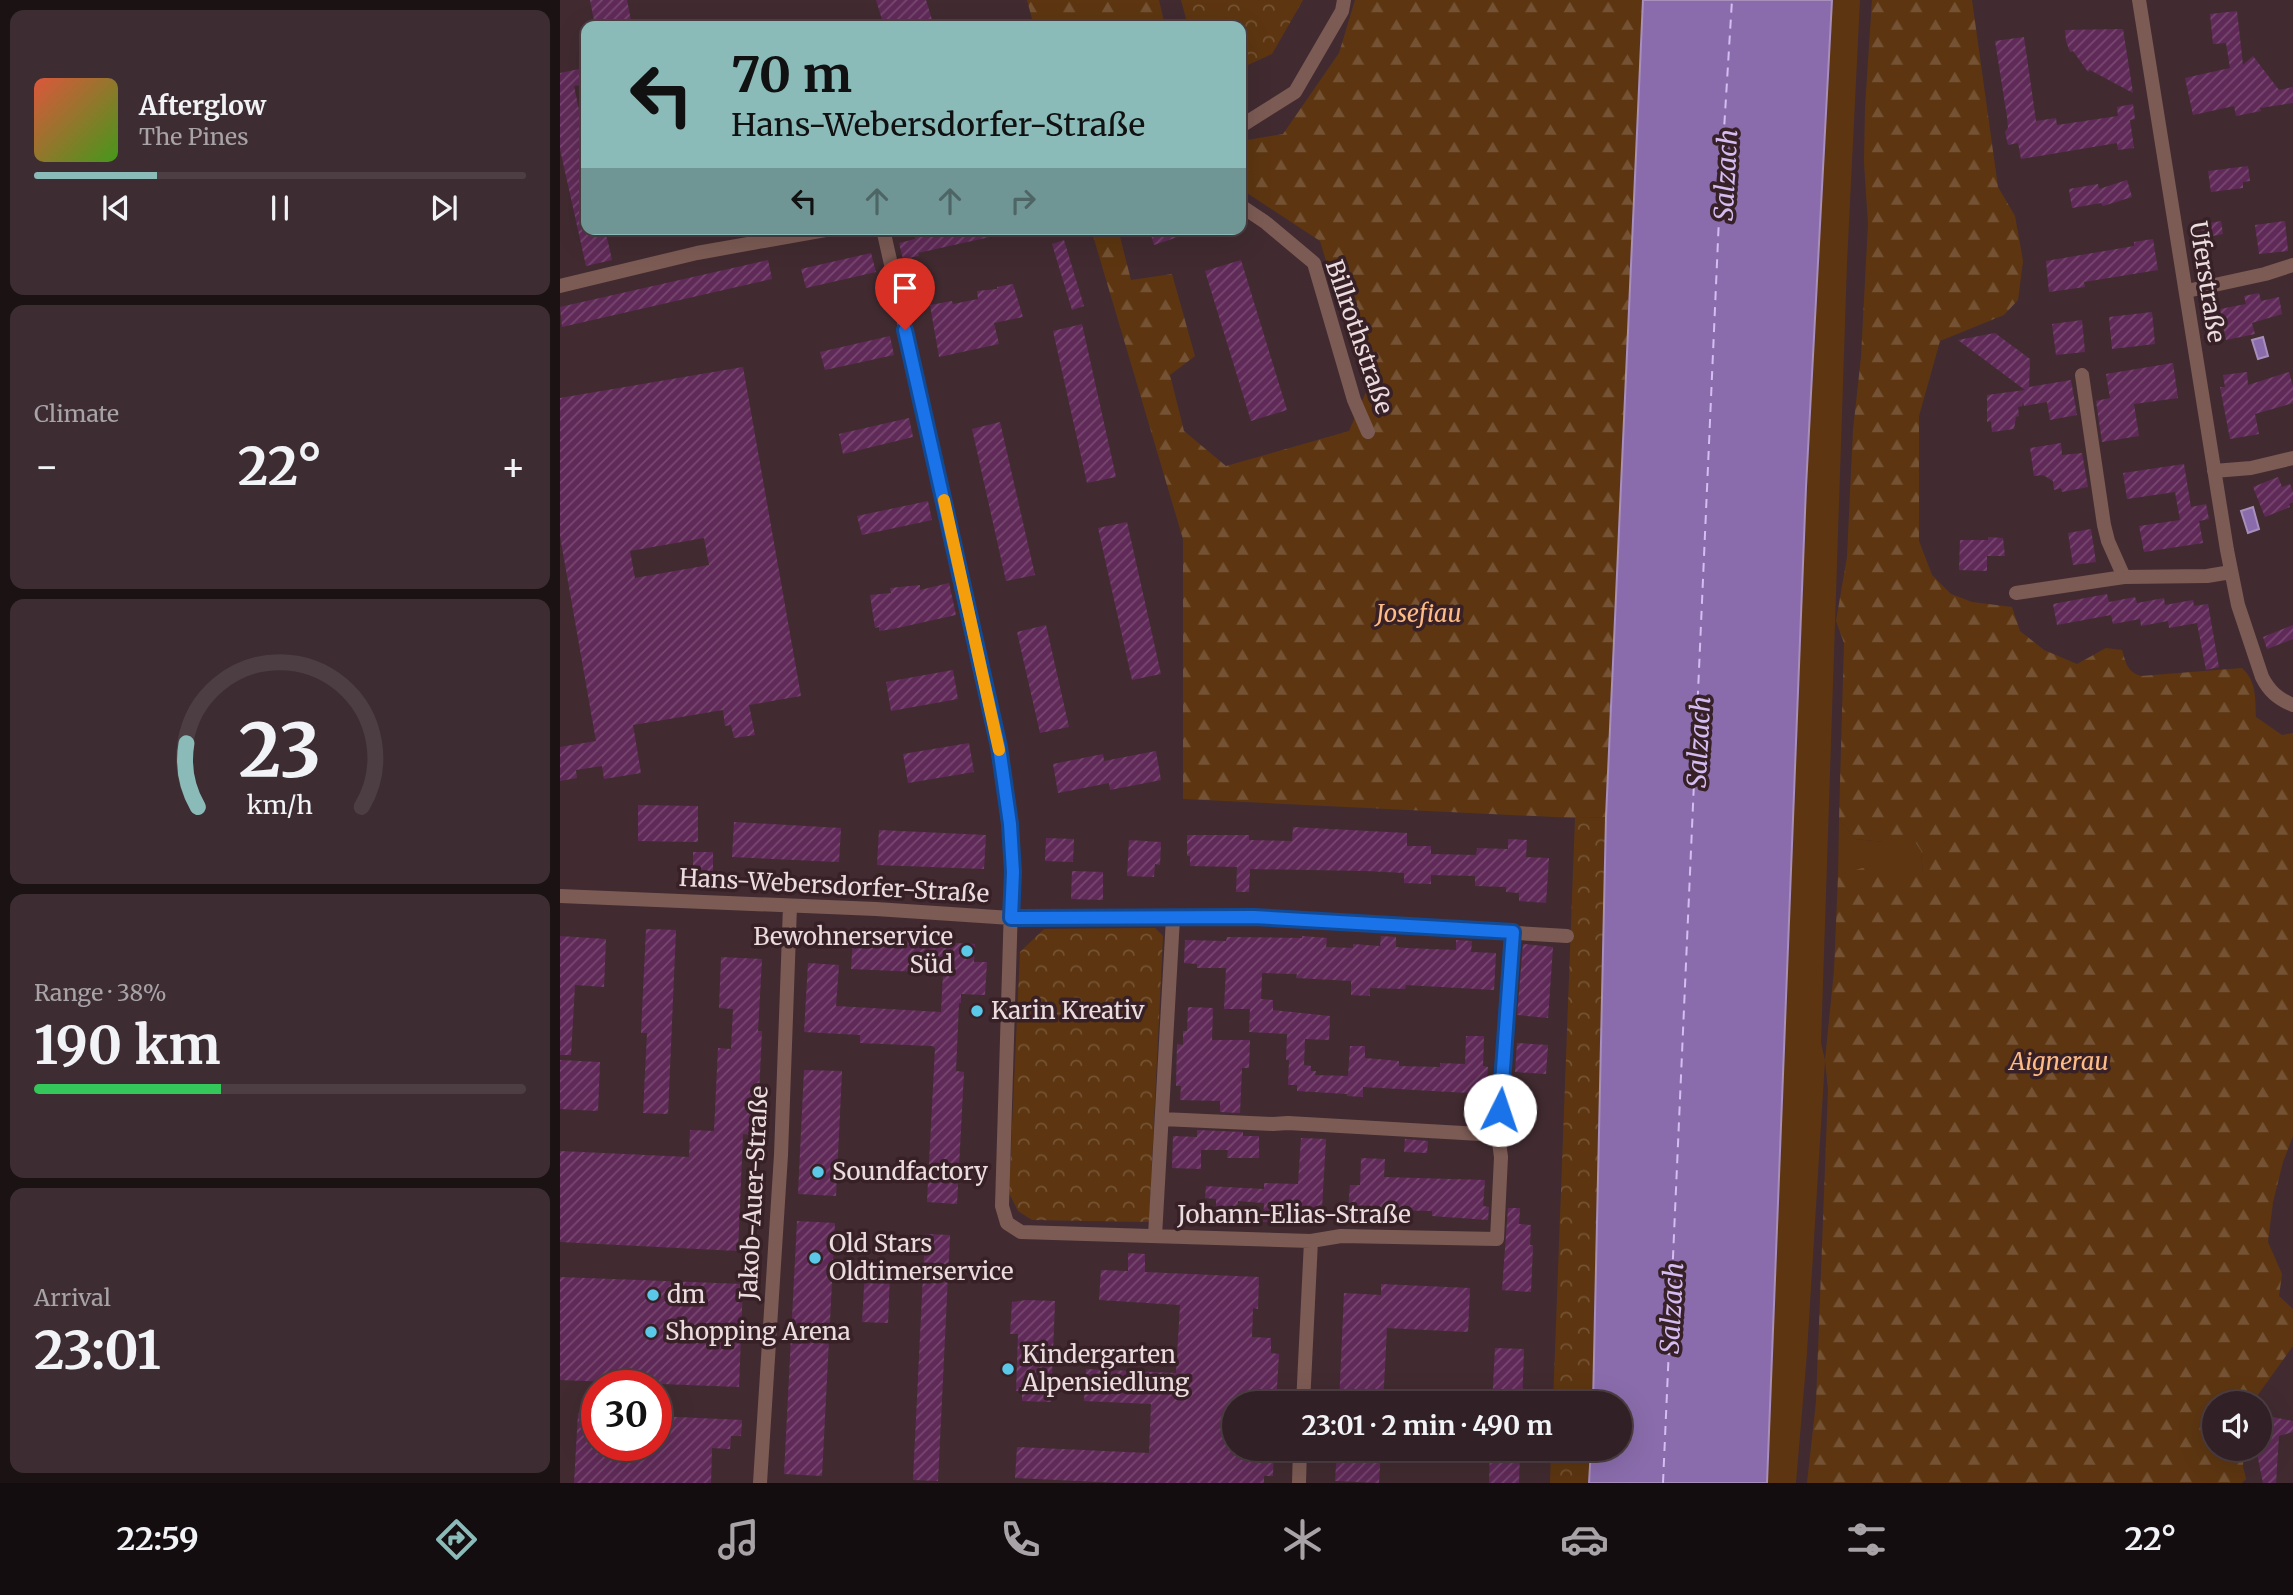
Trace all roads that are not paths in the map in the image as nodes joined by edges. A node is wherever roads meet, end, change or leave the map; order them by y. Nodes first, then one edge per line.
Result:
1 (1344, 0) edge
2 (2139, 0) edge
3 (1246, 123) edge
4 (1246, 209) edge
5 (799, 235) edge
6 (884, 235) edge
7 (2293, 265) edge
8 (560, 286) edge
9 (2187, 291) junction
10 (2082, 375) dead end
11 (1368, 432) dead end
12 (2293, 458) edge
13 (2214, 471) junction
14 (2231, 572) junction
15 (2124, 577) junction
16 (2016, 593) dead end
17 (2293, 705) edge
18 (560, 895) edge
19 (790, 906) junction
20 (1011, 918) junction
21 (1173, 918) junction
22 (1513, 932) junction
23 (1567, 936) dead end
24 (1162, 1119) junction
25 (1498, 1135) junction
26 (1155, 1236) junction
27 (1311, 1241) junction
28 (1304, 1391) edge
29 (1300, 1461) edge
30 (760, 1483) edge
31 (1299, 1483) edge

1 - 3 street
2 - 9 street, Uferstraße
4 - 11 street, Billrothstraße
5 - 8 street
6 - 20 street
7 - 9 street
9 - 13 street, Uferstraße
10 - 15 street
12 - 13 street
13 - 14 street, Uferstraße
14 - 15 street
14 - 17 street, Uferstraße
15 - 16 street
18 - 19 street, Hans-Webersdorfer-Straße
19 - 20 street, Hans-Webersdorfer-Straße
19 - 30 street, Jakob-Auer-Straße
20 - 21 street, Hans-Webersdorfer-Straße
20 - 26 street, Johann-Elias-Straße
21 - 22 street, Hans-Webersdorfer-Straße
21 - 24 street
22 - 23 street, Hans-Webersdorfer-Straße
22 - 25 street
24 - 25 street
24 - 26 street
25 - 27 street, Johann-Elias-Straße
26 - 27 street, Johann-Elias-Straße
27 - 28 street
29 - 31 street

